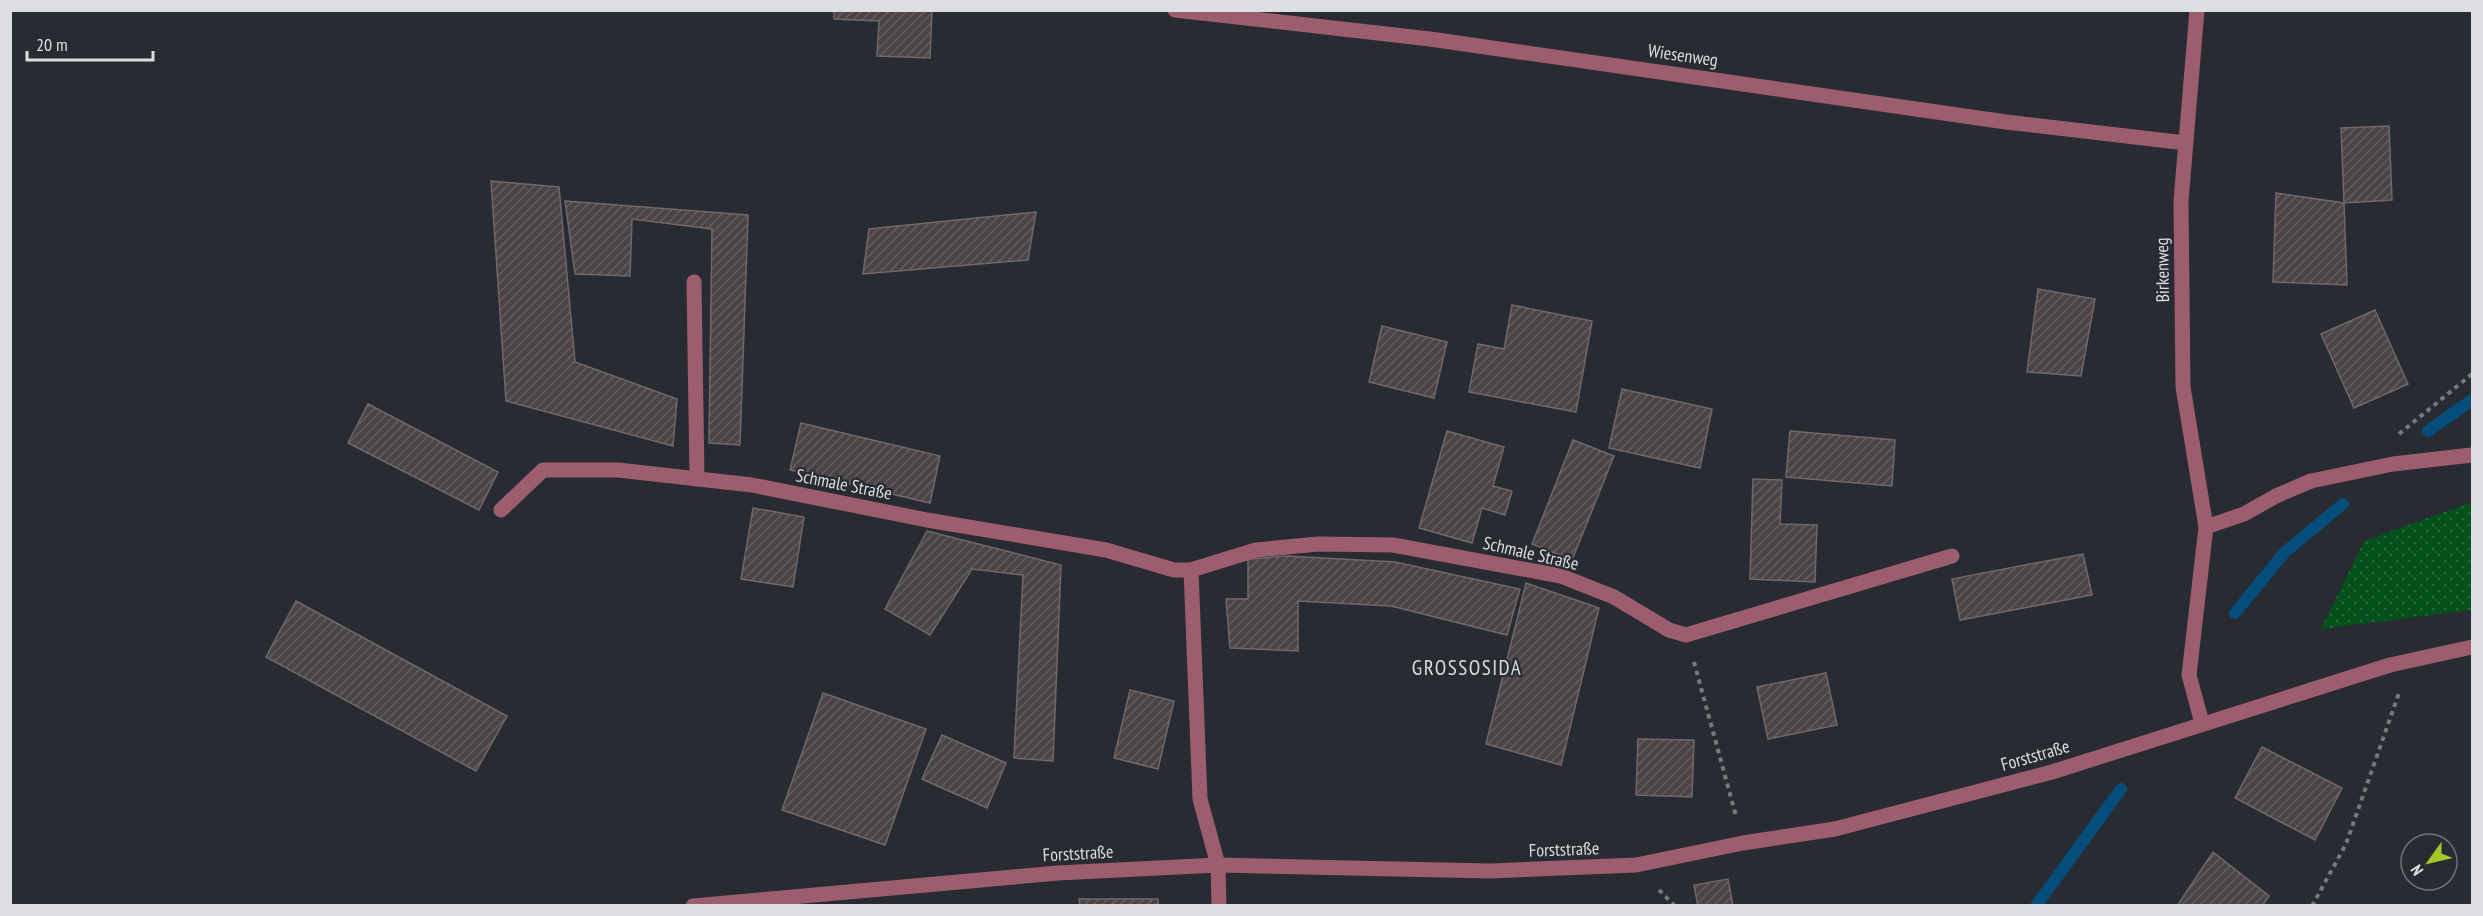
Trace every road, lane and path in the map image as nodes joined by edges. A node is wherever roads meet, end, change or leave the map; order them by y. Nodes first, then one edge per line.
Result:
1 (1175, 10) edge
2 (2197, 10) edge
3 (2186, 142) junction
4 (693, 282) dead end
5 (2472, 374) edge
6 (2472, 455) edge
7 (2393, 464) junction
8 (697, 479) junction
9 (501, 510) dead end
10 (2206, 527) junction
11 (1952, 556) dead end
12 (1191, 570) junction
13 (1686, 635) junction
14 (2472, 647) edge
15 (2411, 660) junction
16 (2202, 723) junction
17 (1743, 843) junction
18 (1218, 865) junction
19 (693, 906) edge
20 (1219, 906) edge
21 (2312, 906) edge

1 - 3 street, Wiesenweg
2 - 3 street, Birkenweg
3 - 10 street, Birkenweg
4 - 8 street
5 - 7 path
6 - 7 street
7 - 10 street
8 - 9 street, Schmale Straße
8 - 12 street, Schmale Straße
10 - 16 street, Birkenweg
11 - 13 street
12 - 13 street, Schmale Straße
12 - 18 street
13 - 17 path
14 - 15 street
15 - 16 street, Forststraße
15 - 21 path
16 - 17 street, Forststraße
17 - 18 street, Forststraße
18 - 19 street, Forststraße
18 - 20 street

